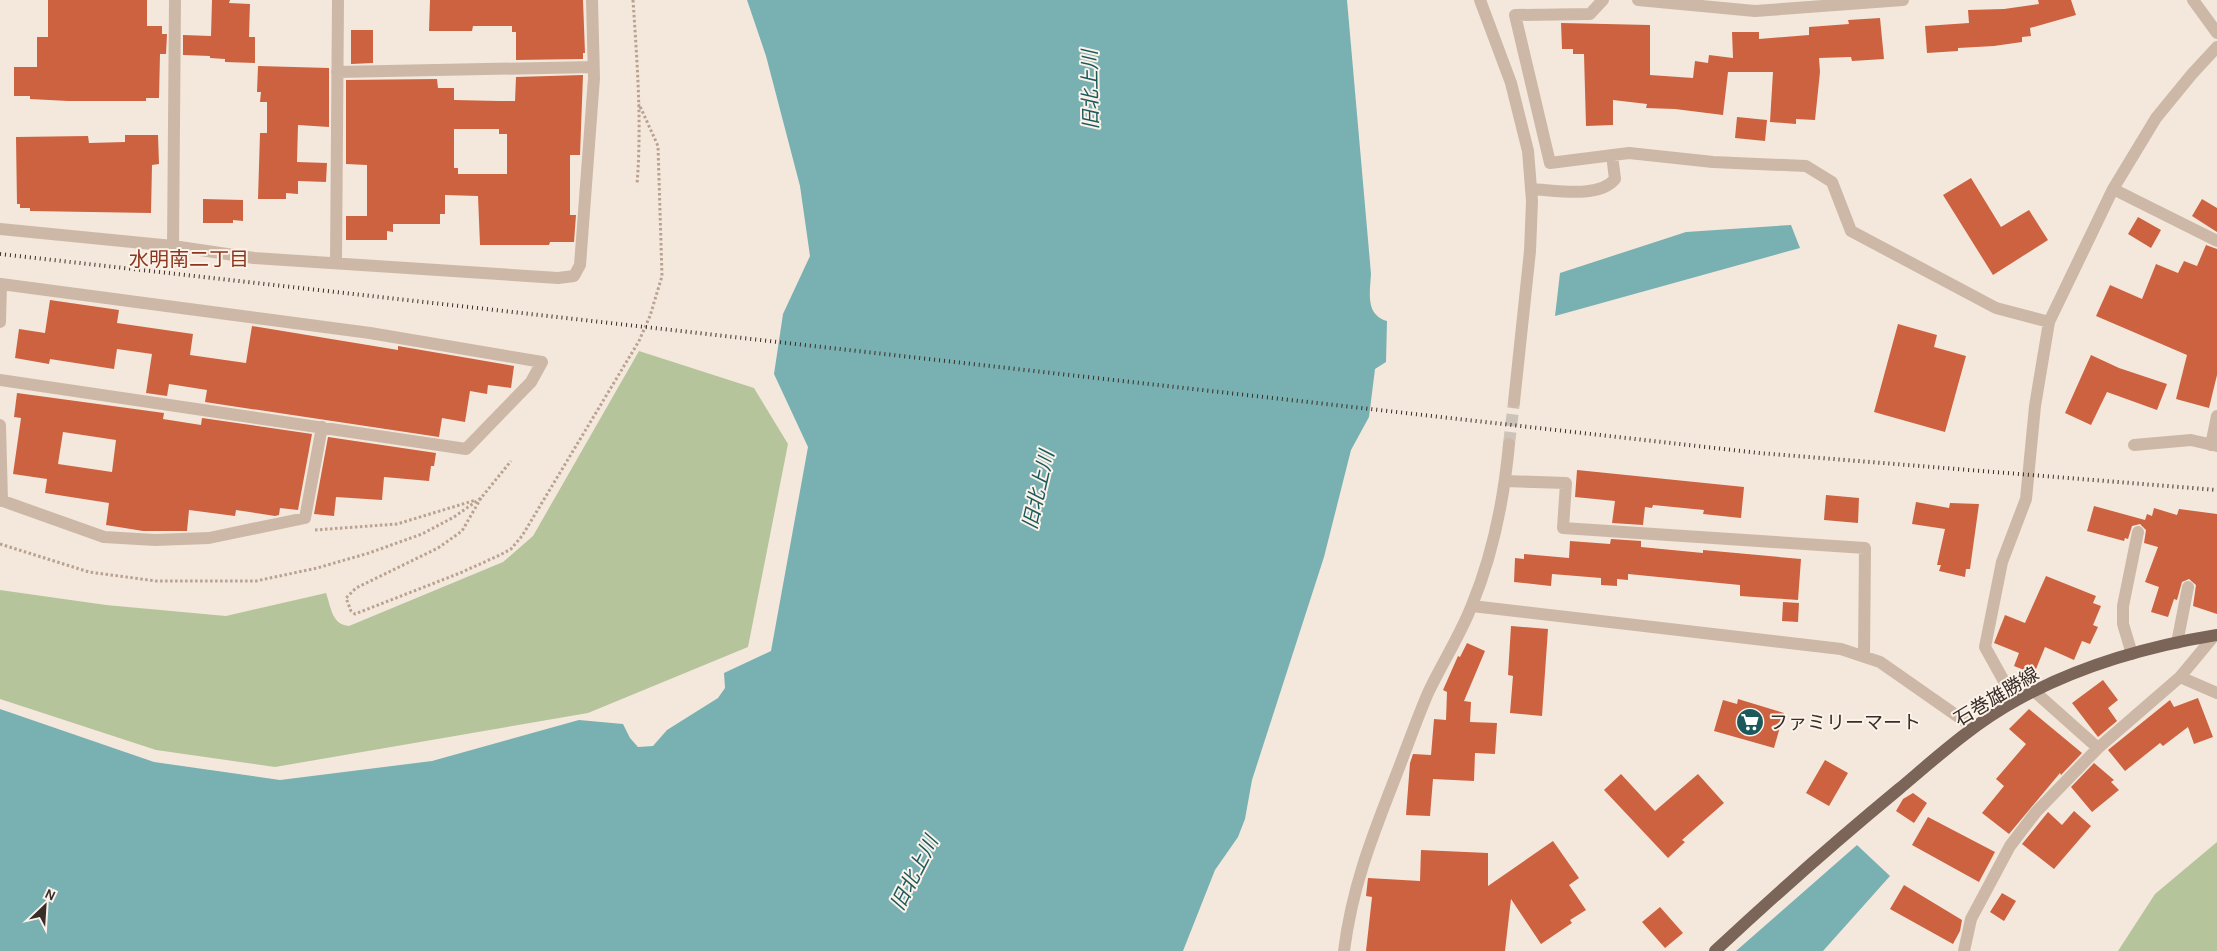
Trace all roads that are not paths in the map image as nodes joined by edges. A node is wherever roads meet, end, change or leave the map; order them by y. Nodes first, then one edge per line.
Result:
1 (175, 0) edge
2 (338, 0) edge
3 (592, 0) edge
4 (1480, 0) edge
5 (1603, 0) edge
6 (1638, 0) edge
7 (1903, 0) edge
8 (2193, 0) edge
9 (2217, 33) edge
10 (2217, 47) edge
11 (593, 67) junction
12 (337, 72) junction
13 (1612, 155) junction
14 (1531, 189) junction
15 (2113, 189) junction
16 (0, 229) edge
17 (2217, 241) edge
18 (173, 246) junction
19 (336, 263) junction
20 (0, 322) edge
21 (2050, 322) junction
22 (0, 380) edge
23 (1514, 402) tunnel mouth
24 (2217, 416) edge
25 (0, 425) edge
26 (322, 427) junction
27 (1509, 444) tunnel mouth
28 (2134, 445) dead end
29 (2214, 445) edge
30 (1505, 481) junction
31 (1, 501) edge
32 (2138, 532) dead end
33 (2188, 587) dead end
34 (1472, 606) junction
35 (2215, 636) edge
36 (2177, 643) junction
37 (2132, 654) junction
38 (1864, 655) junction
39 (2180, 677) junction
40 (2034, 691) junction
41 (2217, 693) edge
42 (2015, 701) junction
43 (1973, 727) junction
44 (2098, 748) junction
45 (1344, 951) edge
46 (1715, 951) edge
47 (1964, 951) edge

1 - 18 street
2 - 12 street
3 - 11 street
4 - 14 street
5 - 13 street
6 - 7 street
8 - 9 street
10 - 15 street
11 - 12 street
11 - 19 street
12 - 19 street
13 - 14 street
13 - 21 street
14 - 23 street
15 - 17 street
15 - 21 street
16 - 18 street
18 - 19 street
20 - 26 street
21 - 42 street
22 - 26 street
24 - 29 street
25 - 31 street
26 - 31 street
27 - 30 street
28 - 29 street
30 - 34 street
30 - 38 street
32 - 37 street
33 - 36 street
34 - 38 street
34 - 45 street
35 - 36 main road, 石巻雄勝線
35 - 39 street
36 - 37 main road, 石巻雄勝線
37 - 40 main road, 石巻雄勝線
38 - 43 street
39 - 41 street
39 - 44 street
40 - 42 main road, 石巻雄勝線
40 - 44 street
42 - 43 main road, 石巻雄勝線
43 - 46 main road, 石巻雄勝線
44 - 47 street

